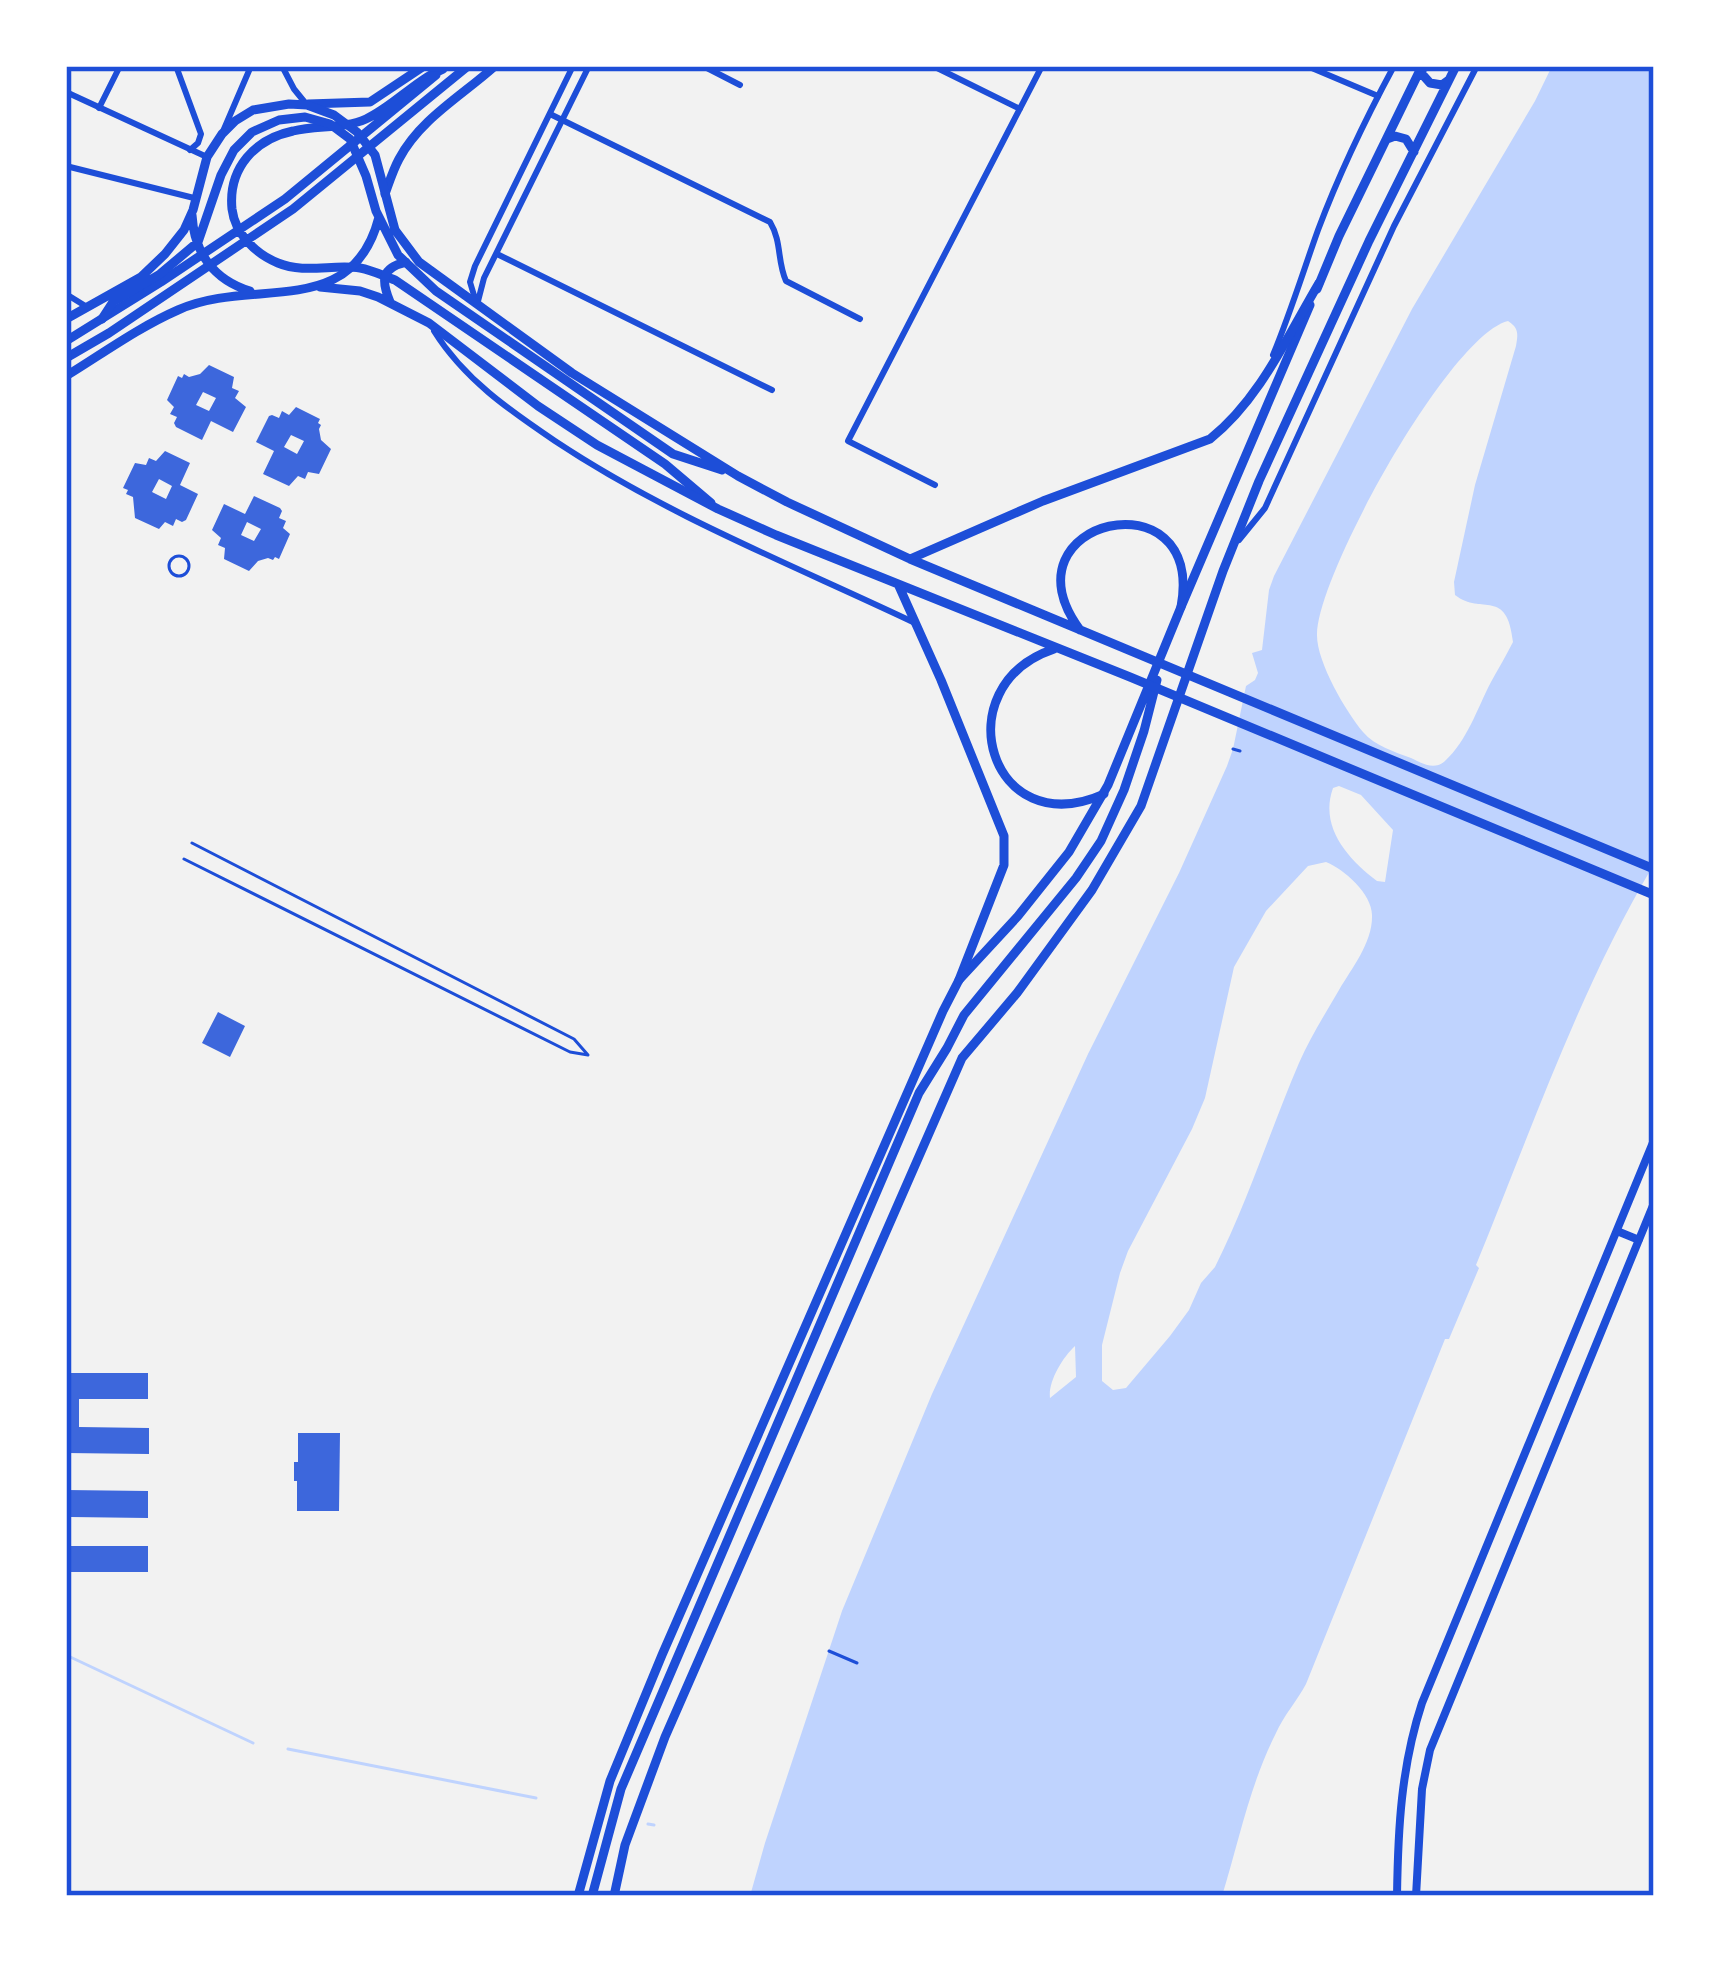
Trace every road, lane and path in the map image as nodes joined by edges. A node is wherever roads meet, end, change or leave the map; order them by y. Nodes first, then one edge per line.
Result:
1 (120, 66) edge
2 (176, 66) edge
3 (251, 66) edge
4 (282, 66) edge
5 (495, 66) edge
6 (573, 66) edge
7 (589, 66) edge
8 (703, 66) edge
9 (932, 66) edge
10 (1042, 66) edge
11 (1307, 66) edge
12 (1394, 66) edge
13 (1422, 66) edge
14 (1456, 66) edge
15 (1478, 66) edge
16 (468, 67) edge
17 (422, 68) edge
18 (445, 68) edge
19 (1449, 80) junction
20 (740, 85) dead end
21 (66, 92) edge
22 (1378, 96) junction
23 (308, 104) junction
24 (449, 104) junction
25 (100, 108) junction
26 (1020, 109) junction
27 (550, 113) junction
28 (563, 120) junction
29 (221, 134) junction
30 (1384, 142) junction
31 (190, 150) junction
32 (1414, 152) junction
33 (207, 157) junction
34 (66, 166) edge
35 (385, 194) junction
36 (193, 204) junction
37 (497, 254) junction
38 (419, 262) junction
39 (1319, 283) junction
40 (320, 287) junction
41 (258, 293) junction
42 (66, 294) edge
43 (390, 302) junction
44 (477, 305) junction
45 (87, 307) junction
46 (66, 319) edge
47 (860, 319) dead end
48 (103, 320) junction
49 (429, 323) junction
50 (66, 340) edge
51 (66, 358) edge
52 (66, 376) edge
53 (1264, 376) junction
54 (772, 390) dead end
55 (738, 476) junction
56 (935, 485) dead end
57 (718, 508) junction
58 (1233, 547) junction
59 (910, 559) junction
60 (898, 584) junction
61 (1180, 607) junction
62 (915, 623) junction
63 (1080, 630) junction
64 (1167, 640) junction
65 (1056, 648) junction
66 (1233, 749) dead end
67 (1240, 751) dead end
68 (1103, 794) junction
69 (192, 843) dead end
70 (184, 859) dead end
71 (1654, 869) edge
72 (1654, 895) edge
73 (959, 980) junction
74 (1654, 1140) edge
75 (1654, 1203) edge
76 (1650, 1218) edge
77 (1617, 1231) junction
78 (1639, 1240) junction
79 (829, 1651) dead end
80 (857, 1663) dead end
81 (578, 1896) edge
82 (592, 1896) edge
83 (614, 1896) edge
84 (1397, 1896) edge
85 (1416, 1896) edge

1 - 25 street
2 - 31 street
3 - 29 street
4 - 23 street
5 - 24 main road
6 - 27 street
7 - 28 street
8 - 20 street
9 - 26 street
10 - 26 street
11 - 22 street
12 - 22 street
13 - 19 main road
13 - 30 main road
14 - 19 main road
15 - 58 street
16 - 51 main road
17 - 23 main road
17 - 24 main road
18 - 48 main road
18 - 57 main road
19 - 32 main road
21 - 25 street
22 - 53 street
23 - 29 main road
23 - 35 main road
24 - 35 main road
25 - 31 street
26 - 56 street
27 - 28 street
27 - 44 street
28 - 37 street
28 - 47 street
29 - 33 main road
30 - 32 main road
30 - 39 main road
31 - 33 street
32 - 58 main road
33 - 36 main road
34 - 36 street
35 - 38 main road
35 - 40 main road
36 - 41 main road
36 - 45 main road
37 - 44 street
37 - 54 street
38 - 43 main road
38 - 44 main road
39 - 53 main road
39 - 61 main road
40 - 41 main road
40 - 43 main road
41 - 52 main road
42 - 45 street
43 - 49 main road
44 - 55 main road
45 - 46 main road
48 - 50 main road
48 - 55 main road
49 - 57 main road
49 - 62 street
53 - 59 main road
55 - 59 main road
57 - 60 main road
58 - 83 main road
59 - 63 main road
60 - 62 main road
60 - 65 main road
61 - 63 main road
61 - 64 main road
62 - 73 main road
63 - 71 main road
64 - 68 main road
64 - 82 main road
65 - 68 main road
65 - 72 main road
66 - 67 path
68 - 73 main road
69 - 70 lane
73 - 81 main road
74 - 77 main road
75 - 76 main road
76 - 78 main road
77 - 78 main road
77 - 84 main road
78 - 85 main road
79 - 80 path

